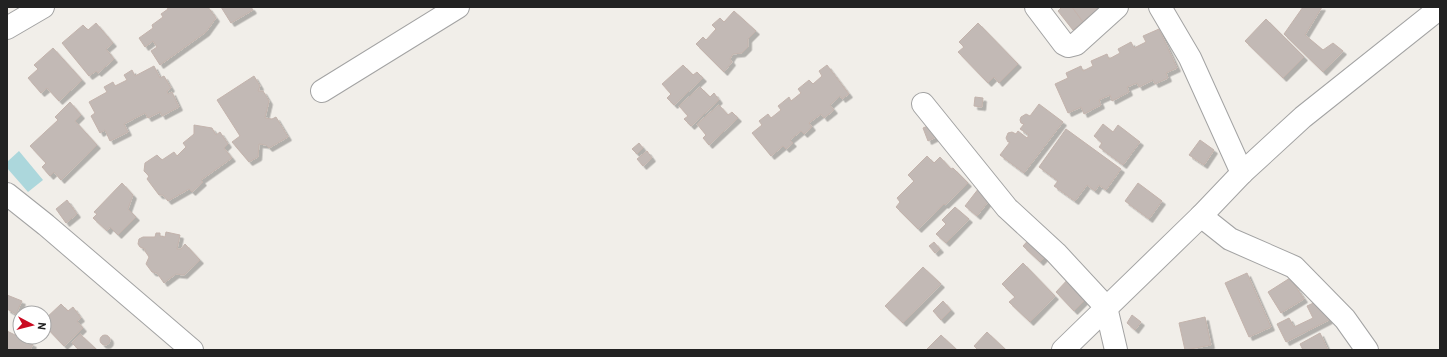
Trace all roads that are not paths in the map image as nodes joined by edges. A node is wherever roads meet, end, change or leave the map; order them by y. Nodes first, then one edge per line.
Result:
1 (43, 7) edge
2 (458, 7) edge
3 (1036, 7) edge
4 (1117, 7) edge
5 (1160, 7) edge
6 (1440, 8) edge
7 (7, 28) edge
8 (322, 91) dead end
9 (923, 104) dead end
10 (1242, 173) junction
11 (7, 194) edge
12 (1201, 216) junction
13 (1106, 307) junction
14 (192, 350) edge
15 (1063, 350) edge
16 (1116, 350) edge
17 (1367, 350) edge

1 - 7 street
2 - 8 street
3 - 4 street
5 - 10 street
6 - 10 street
9 - 13 street
10 - 12 street
11 - 14 street
12 - 13 street
12 - 17 street
13 - 15 street
13 - 16 street

